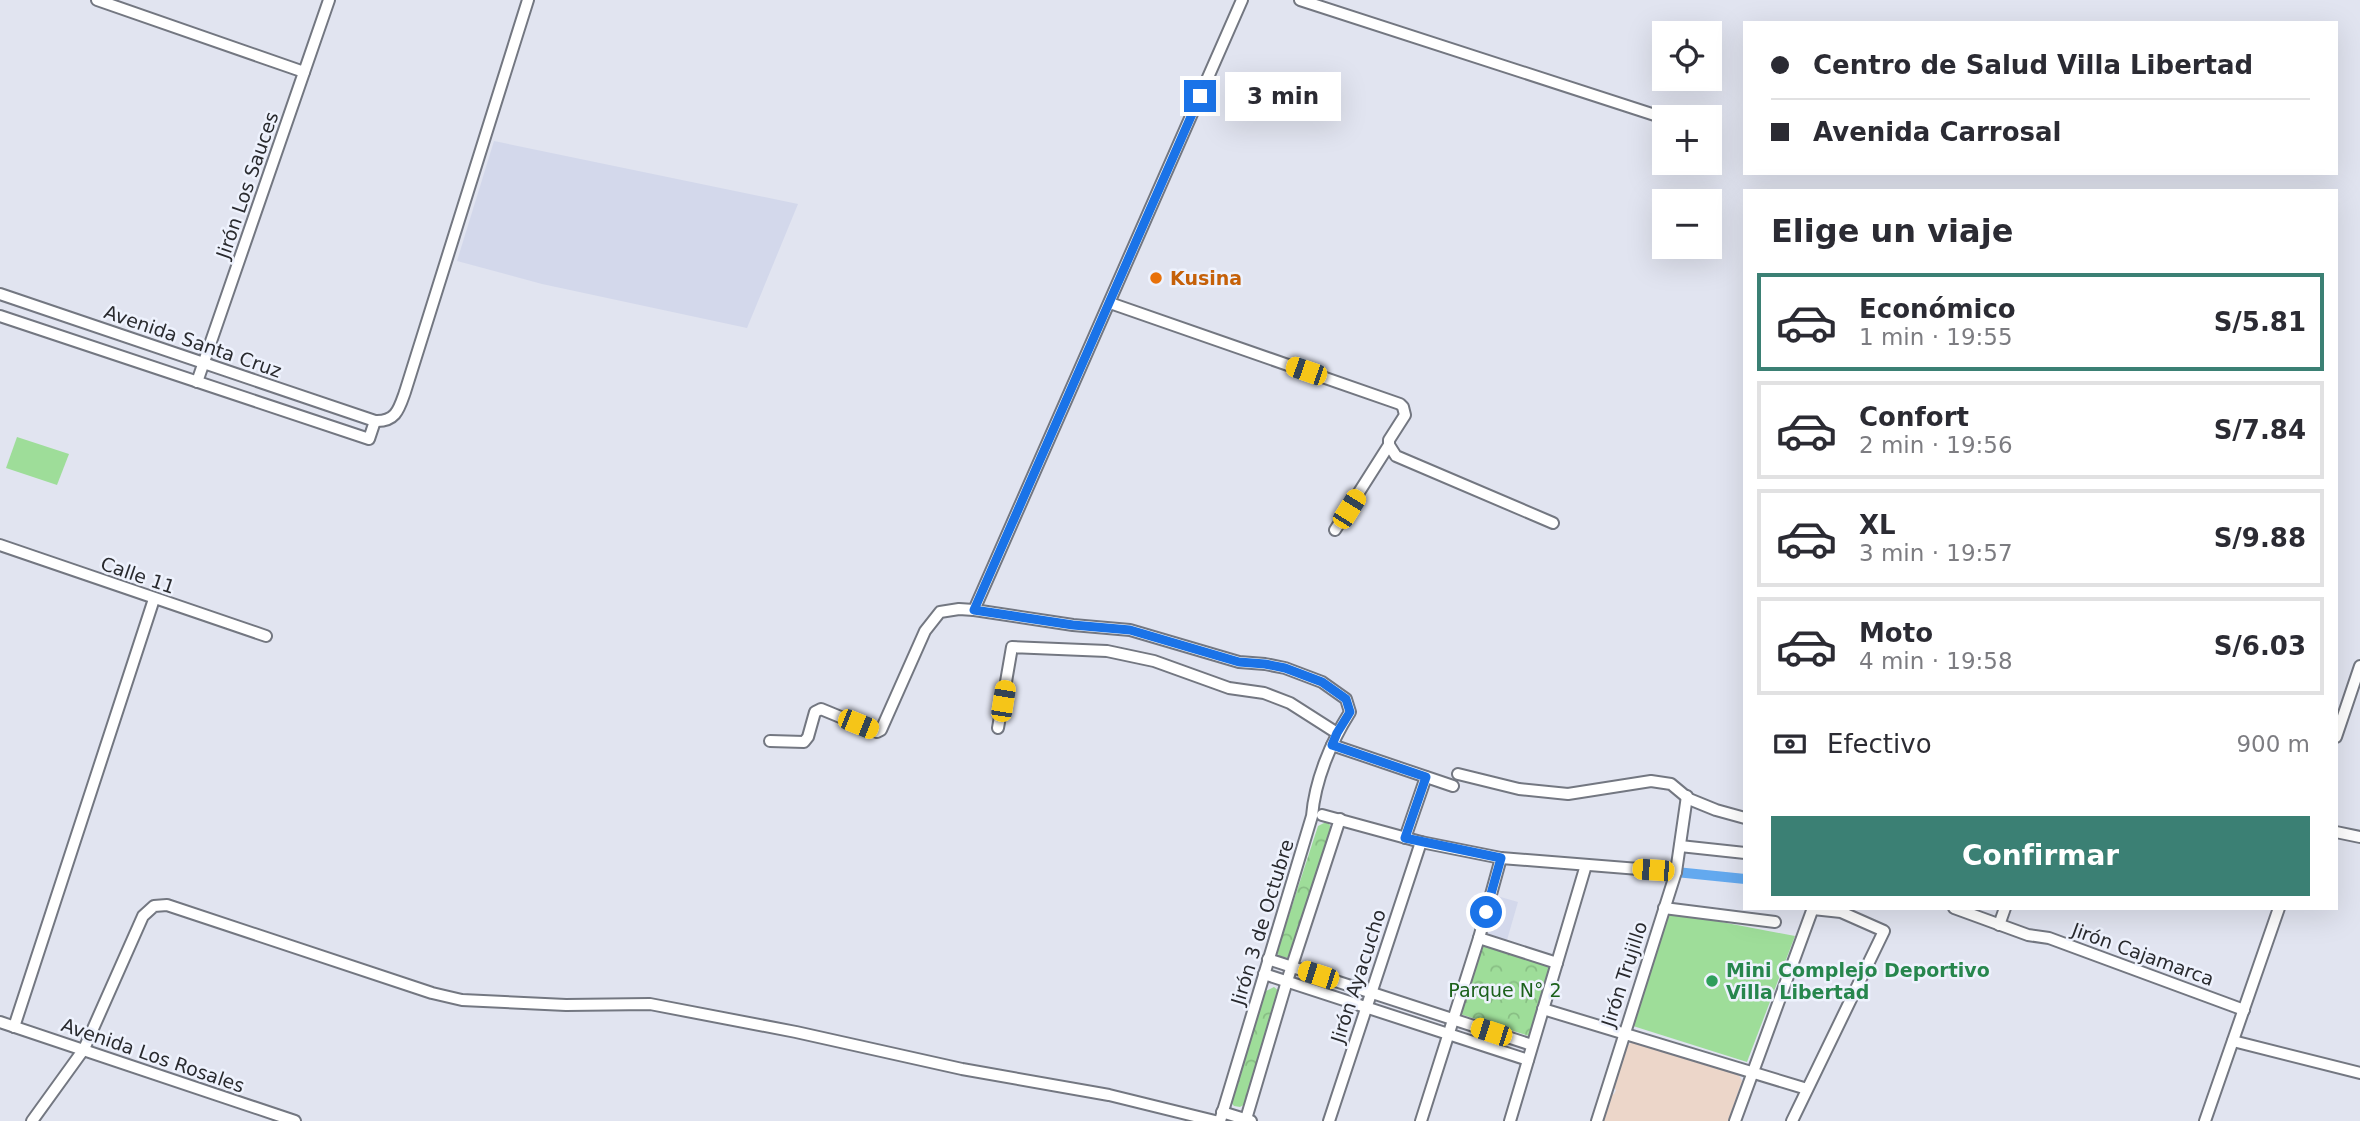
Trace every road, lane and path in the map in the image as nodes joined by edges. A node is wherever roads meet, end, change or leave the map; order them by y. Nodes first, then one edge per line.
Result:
1 (97, 0) edge
2 (329, 0) edge
3 (528, 0) edge
4 (1242, 0) edge
5 (1300, 0) edge
6 (304, 72) junction
7 (1652, 114) edge
8 (0, 295) edge
9 (1110, 303) junction
10 (0, 316) edge
11 (204, 363) junction
12 (197, 382) junction
13 (375, 421) junction
14 (1388, 445) junction
15 (1553, 523) dead end
16 (1335, 530) dead end
17 (0, 545) edge
18 (154, 599) junction
19 (974, 610) junction
20 (266, 636) dead end
21 (2359, 674) edge
22 (998, 728) dead end
23 (2338, 732) edge
24 (1337, 733) junction
25 (770, 741) dead end
26 (1332, 745) junction
27 (1458, 774) dead end
28 (1426, 777) junction
29 (1452, 786) dead end
30 (1687, 796) junction
31 (1322, 815) dead end
32 (1743, 817) edge
33 (1339, 819) junction
34 (2338, 832) edge
35 (2360, 836) edge
36 (1405, 838) junction
37 (1421, 842) junction
38 (1679, 846) junction
39 (1743, 853) edge
40 (1501, 858) junction
41 (1586, 865) junction
42 (1676, 872) junction
43 (1664, 908) junction
44 (1813, 910) edge
45 (1822, 910) edge
46 (1959, 910) edge
47 (2004, 910) edge
48 (2277, 910) edge
49 (1775, 922) dead end
50 (1999, 925) junction
51 (1479, 938) junction
52 (1268, 959) junction
53 (1557, 963) junction
54 (1291, 967) junction
55 (1264, 974) junction
56 (1287, 981) junction
57 (1371, 992) junction
58 (1367, 1007) junction
59 (1543, 1009) junction
60 (2244, 1010) junction
61 (1453, 1019) junction
62 (0, 1022) edge
63 (14, 1027) junction
64 (1623, 1032) junction
65 (1449, 1034) junction
66 (2233, 1041) junction
67 (1532, 1045) junction
68 (85, 1049) junction
69 (1528, 1060) junction
70 (1752, 1072) junction
71 (2360, 1073) edge
72 (1807, 1089) junction
73 (1219, 1118) edge
74 (1248, 1120) edge
75 (32, 1121) edge
76 (295, 1121) edge
77 (1329, 1121) edge
78 (1421, 1121) edge
79 (1510, 1121) edge
80 (1597, 1121) edge
81 (1735, 1121) edge
82 (1792, 1121) edge
83 (2205, 1121) edge

1 - 6 street
2 - 6 street, Jirón Los Sauces
3 - 13 street
4 - 9 street
5 - 7 street
6 - 11 street, Jirón Los Sauces
8 - 11 street, Avenida Santa Cruz
9 - 14 street
9 - 19 street
10 - 12 street, Avenida Santa Cruz
11 - 12 street, Jirón Los Sauces
11 - 13 street, Avenida Santa Cruz
12 - 13 street, Avenida Santa Cruz
14 - 15 street
14 - 16 street
17 - 18 street, Calle 11
18 - 20 street, Calle 11
18 - 63 street
19 - 24 street, Jirón 3 de Octubre
19 - 25 street, Jirón 3 de Octubre
21 - 23 street
22 - 24 street
24 - 26 street, Jirón 3 de Octubre
26 - 28 street
26 - 52 street, Jirón 3 de Octubre
27 - 30 street
28 - 29 street
28 - 36 street
30 - 32 street
30 - 38 street, Jirón Trujillo
31 - 33 street
33 - 36 street
33 - 54 street
34 - 35 street
36 - 37 street
37 - 40 street
37 - 57 street, Jirón Ayacucho
38 - 39 street
38 - 42 street, Jirón Trujillo
40 - 41 street
40 - 51 street
41 - 42 street
41 - 53 street
42 - 43 street, Jirón Trujillo
43 - 49 street
43 - 64 street, Jirón Trujillo
44 - 70 street
45 - 72 street
46 - 50 street, Jirón Cajamarca
47 - 50 street
48 - 60 street
50 - 60 street, Jirón Cajamarca
51 - 53 street
51 - 61 street
52 - 54 street
52 - 55 street, Jirón 3 de Octubre
53 - 59 street
54 - 56 street
54 - 57 street
55 - 56 street
55 - 73 street, Jirón 3 de Octubre
56 - 58 street
56 - 74 street
57 - 58 street, Jirón Ayacucho
57 - 61 street
58 - 65 street
58 - 77 street, Jirón Ayacucho
59 - 64 street
59 - 67 street
60 - 66 street
61 - 65 street
61 - 67 street
62 - 63 street, Avenida Los Rosales
63 - 68 street, Avenida Los Rosales
64 - 70 street
64 - 80 street, Jirón Trujillo
65 - 69 street
65 - 78 street
66 - 71 street
66 - 83 street
67 - 69 street
68 - 73 street
68 - 75 street
68 - 76 street, Avenida Los Rosales
69 - 79 street
70 - 72 street
70 - 81 street
72 - 82 street
73 - 74 street

